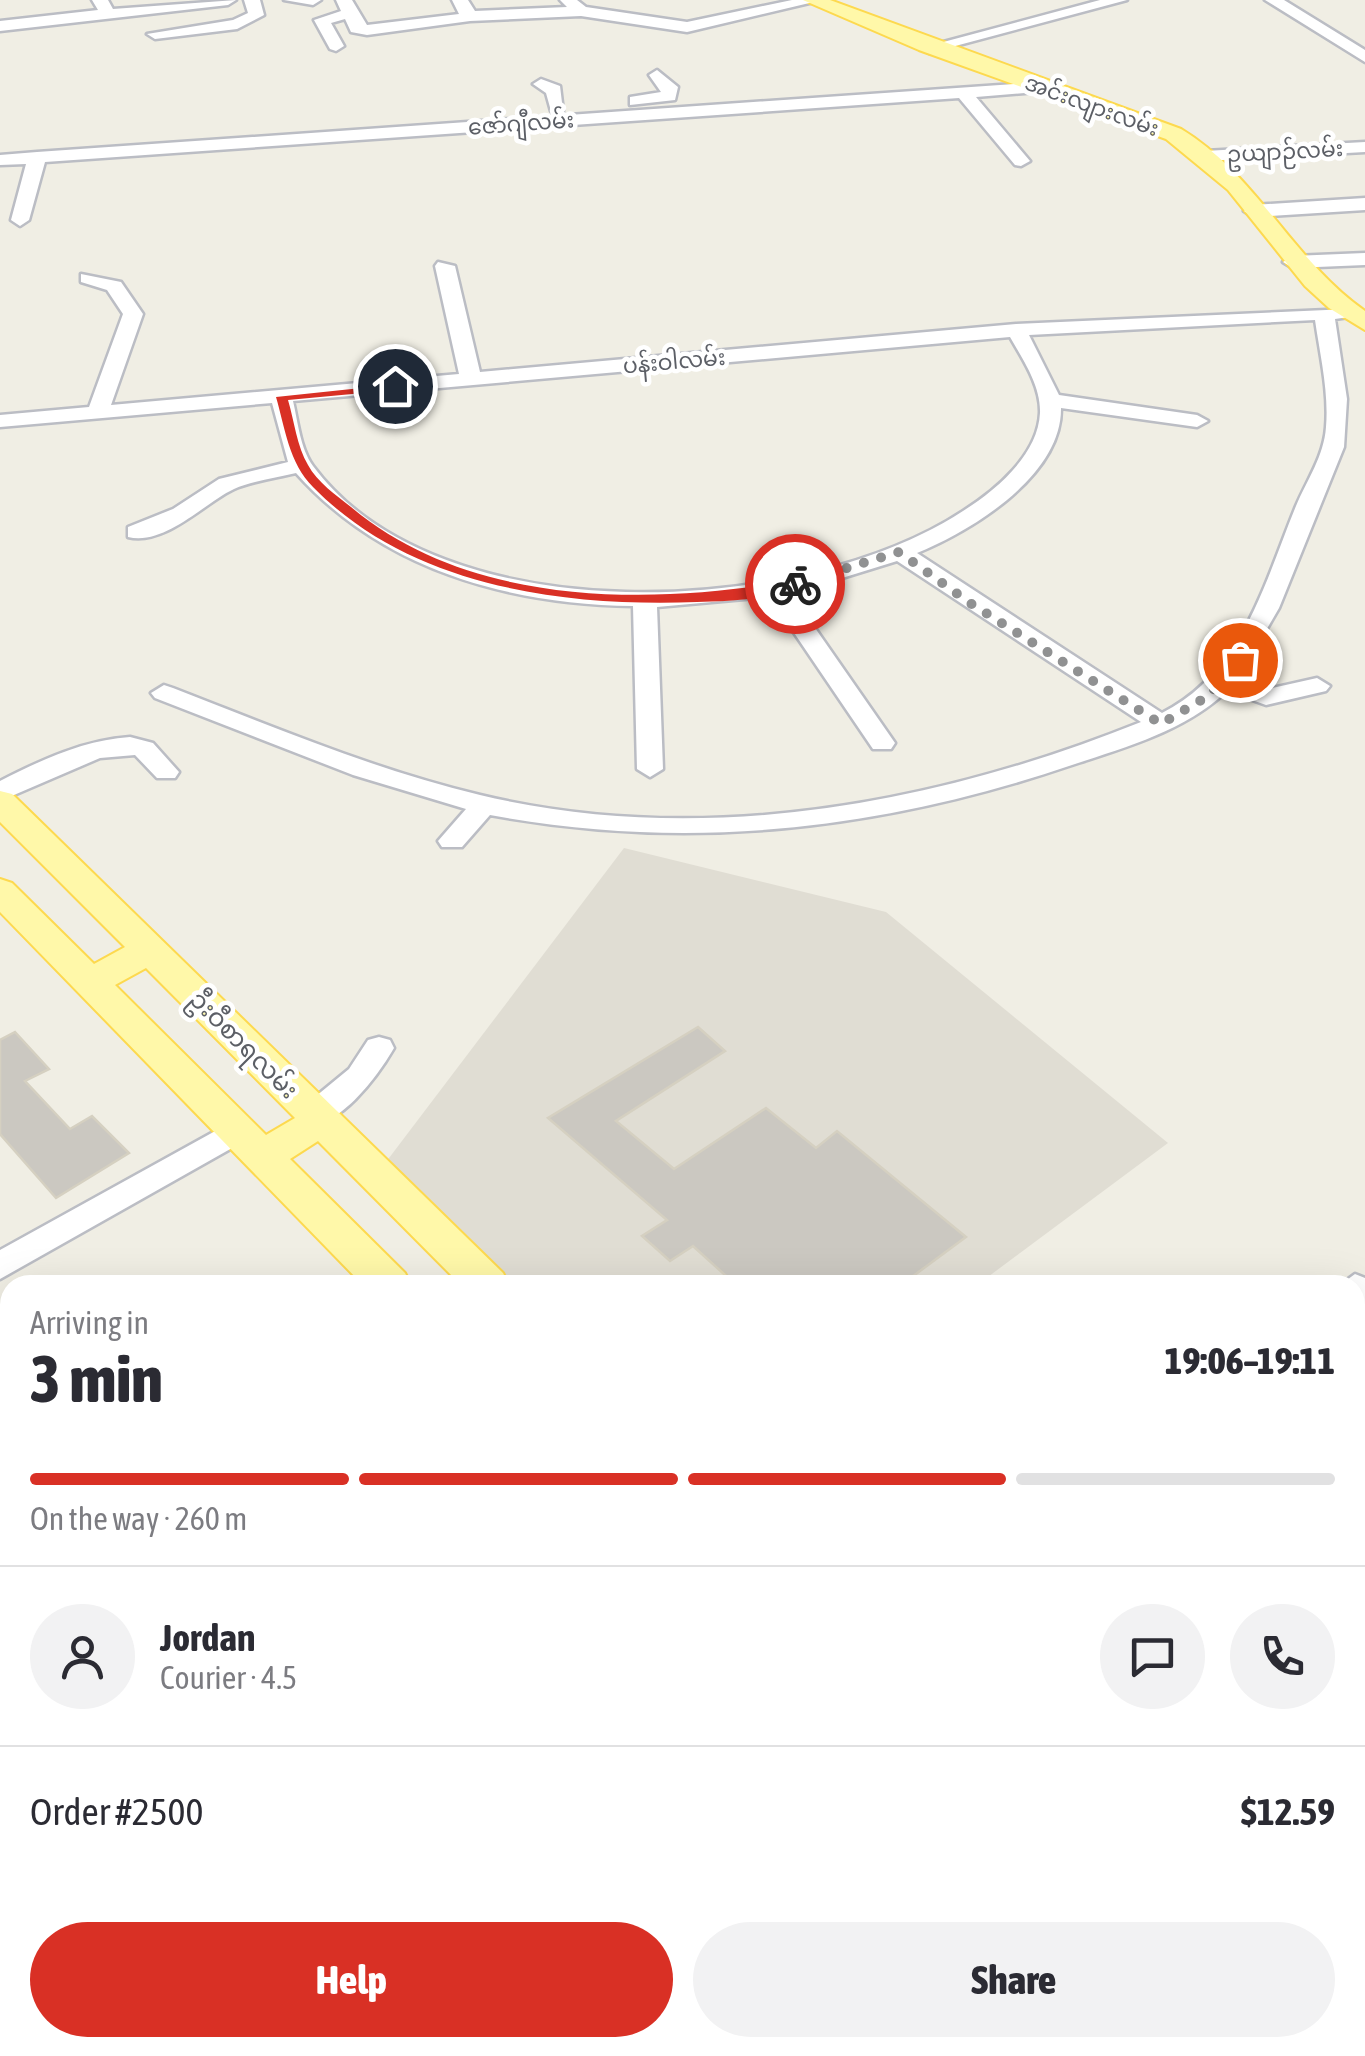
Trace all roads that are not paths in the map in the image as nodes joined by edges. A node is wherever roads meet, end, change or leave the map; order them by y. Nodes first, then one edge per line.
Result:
1 (228, 0) edge
2 (252, 0) edge
3 (292, 0) edge
4 (313, 0) edge
5 (814, 0) edge
6 (1119, 0) edge
7 (1272, 0) edge
8 (575, 6) edge
9 (104, 7) edge
10 (346, 7) edge
11 (464, 8) edge
12 (1032, 9) dead end
13 (1048, 18) junction
14 (0, 26) edge
15 (154, 34) dead end
16 (336, 46) dead end
17 (929, 48) junction
18 (1365, 57) edge
19 (657, 74) dead end
20 (541, 84) dead end
21 (1042, 87) junction
22 (963, 92) junction
23 (557, 107) junction
24 (0, 145) edge
25 (1365, 147) edge
26 (1205, 156) junction
27 (37, 157) junction
28 (0, 160) edge
29 (1021, 161) dead end
30 (1365, 204) edge
31 (1253, 211) junction
32 (20, 220) dead end
33 (1365, 259) edge
34 (1293, 262) junction
35 (446, 266) dead end
36 (88, 278) dead end
37 (1346, 316) edge
38 (1016, 330) junction
39 (471, 379) junction
40 (282, 397) junction
41 (1050, 400) junction
42 (1149, 401) dead end
43 (1094, 403) junction
44 (97, 413) junction
45 (1197, 420) dead end
46 (0, 421) edge
47 (301, 464) junction
48 (136, 532) dead end
49 (899, 552) junction
50 (787, 586) junction
51 (645, 600) junction
52 (1223, 680) junction
53 (1317, 686) dead end
54 (164, 693) dead end
55 (1161, 724) junction
56 (882, 743) dead end
57 (650, 770) dead end
58 (166, 772) dead end
59 (0, 792) edge
60 (0, 802) edge
61 (484, 805) junction
62 (452, 841) dead end
63 (0, 890) edge
64 (150, 950) junction
65 (89, 982) junction
66 (379, 1048) dead end
67 (319, 1117) junction
68 (250, 1144) junction
69 (0, 1266) edge
70 (380, 1275) edge
71 (478, 1275) edge

1 - 9 street
2 - 15 street
3 - 4 street
5 - 8 street
5 - 17 main road, အင်းလျားလမ်း
6 - 13 street
7 - 18 street
8 - 11 street
9 - 14 street
10 - 11 street
10 - 16 street
12 - 13 street
13 - 17 street
17 - 21 main road, အင်းလျားလမ်း
19 - 23 street
20 - 23 street
21 - 22 street, ဇော်ဂျီလမ်း
21 - 26 main road, အင်းလျားလမ်း
22 - 27 street, ဇော်ဂျီလမ်း
22 - 29 street
23 - 24 street
25 - 26 street, ဥယျာဉ်လမ်း
26 - 31 main road, အင်းလျားလမ်း
27 - 28 street, ဇော်ဂျီလမ်း
27 - 32 street
30 - 31 street
31 - 34 main road, အင်းလျားလမ်း
33 - 34 street
34 - 37 main road, အင်းလျားလမ်း
35 - 39 street
36 - 44 street
37 - 38 street, ပန်းဝါလမ်း
37 - 52 street
38 - 39 street, ပန်းဝါလမ်း
38 - 41 street
39 - 40 street, ပန်းဝါလမ်း
40 - 44 street, ပန်းဝါလမ်း
40 - 47 street
41 - 43 street
41 - 49 street
42 - 43 street
43 - 45 street
44 - 46 street, ပန်းဝါလမ်း
47 - 48 street
47 - 51 street
49 - 50 street
49 - 55 street
50 - 51 street
50 - 56 street
51 - 57 street
52 - 53 street
52 - 55 street
54 - 61 street
55 - 61 street
58 - 59 street
60 - 64 main road, ဦးဝီစာရလမ်း
61 - 62 street
63 - 65 main road
64 - 65 main road
64 - 67 main road, ဦးဝီစာရလမ်း
65 - 68 main road
66 - 67 street
67 - 68 main road
67 - 71 main road, ဦးဝီစာရလမ်း
68 - 69 street
68 - 70 main road

